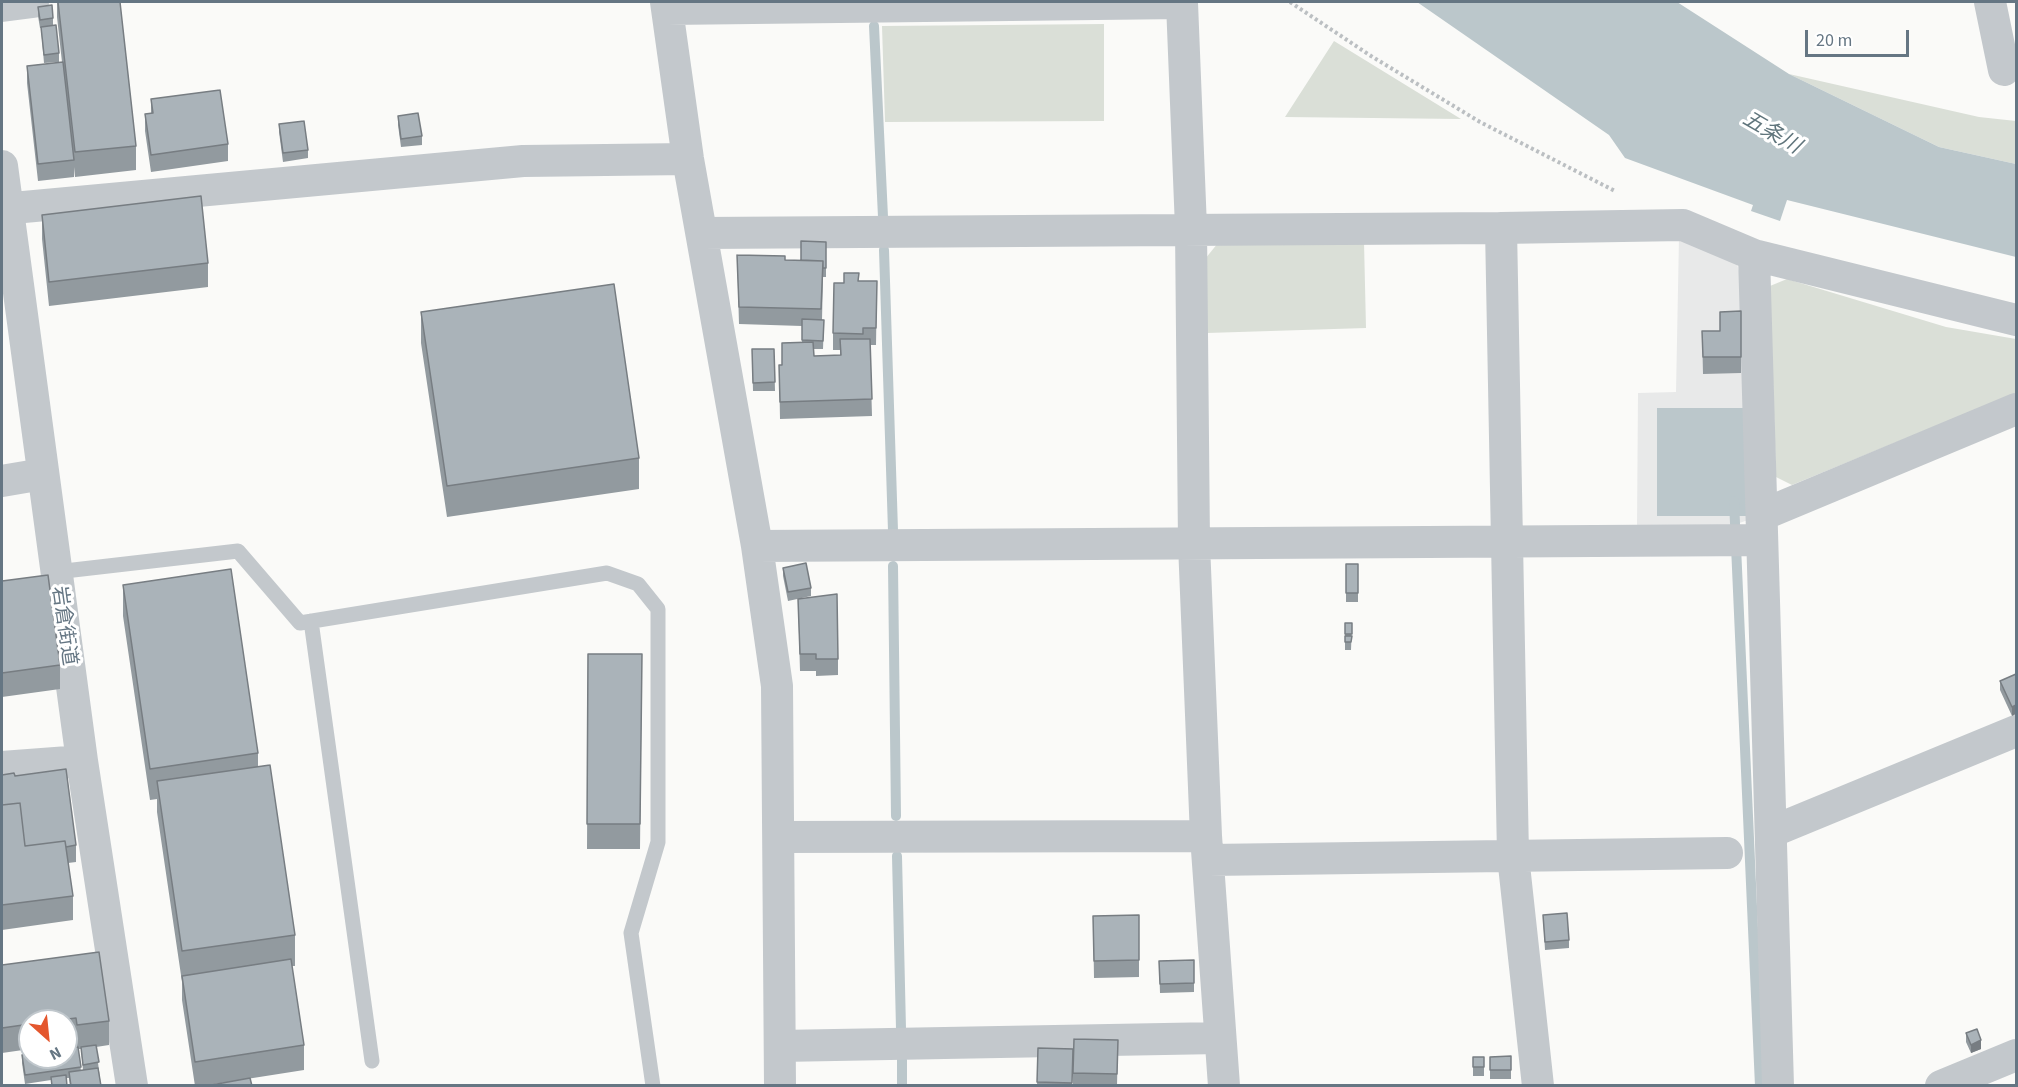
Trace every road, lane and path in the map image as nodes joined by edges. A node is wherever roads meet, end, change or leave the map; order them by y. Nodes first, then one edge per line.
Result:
1 (33, 2) edge
2 (1290, 2) edge
3 (1989, 2) edge
4 (666, 5) edge
5 (2, 6) edge
6 (2004, 70) dead end
7 (688, 159) junction
8 (2, 166) edge
9 (1618, 193) dead end
10 (5, 209) edge
11 (1191, 228) junction
12 (1501, 228) junction
13 (702, 233) junction
14 (1754, 255) junction
15 (2016, 320) edge
16 (2016, 409) edge
17 (43, 474) junction
18 (2, 481) edge
19 (1762, 527) junction
20 (1508, 542) junction
21 (1194, 543) junction
22 (757, 546) junction
23 (56, 572) junction
24 (311, 621) junction
25 (2016, 731) edge
26 (82, 761) junction
27 (2, 766) edge
28 (1771, 832) junction
29 (780, 837) junction
30 (1208, 848) junction
31 (1727, 853) dead end
32 (1513, 856) junction
33 (1219, 1038) junction
34 (780, 1046) junction
35 (2016, 1055) edge
36 (372, 1061) dead end
37 (1944, 1085) edge
38 (132, 1086) edge
39 (653, 1086) edge
40 (780, 1086) edge
41 (1224, 1086) edge
42 (1538, 1086) edge
43 (1778, 1086) edge

1 - 5 street
2 - 9 path
3 - 6 street
4 - 7 street
4 - 11 street
7 - 10 street
7 - 13 street
8 - 10 street, 岩倉街道
10 - 17 street, 岩倉街道
11 - 12 street
11 - 13 street
11 - 21 street
12 - 14 street
12 - 20 street
13 - 22 street
14 - 15 street
14 - 19 street
16 - 19 street
17 - 18 street
17 - 23 street, 岩倉街道
19 - 20 street
19 - 28 street
20 - 21 street
20 - 32 street
21 - 22 street
21 - 30 street
22 - 29 street
23 - 24 lane
23 - 26 street, 岩倉街道
24 - 36 lane
24 - 39 lane
25 - 28 street
26 - 27 street
26 - 38 street, 岩倉街道
28 - 43 street
29 - 30 street
29 - 34 street
30 - 32 street
30 - 33 street
31 - 32 street
32 - 42 street
33 - 34 street
33 - 41 street
34 - 40 street
35 - 37 street

